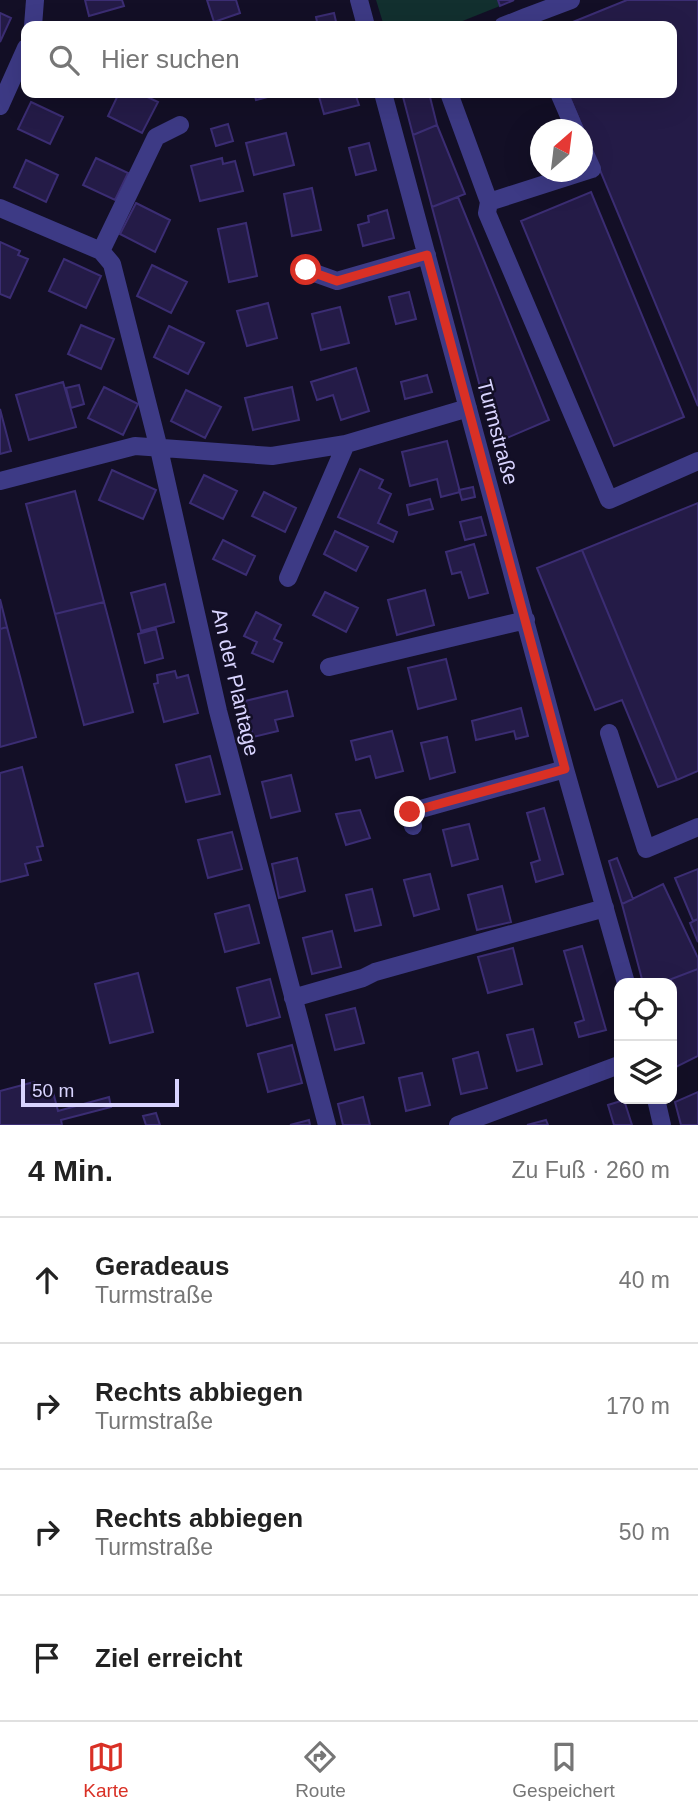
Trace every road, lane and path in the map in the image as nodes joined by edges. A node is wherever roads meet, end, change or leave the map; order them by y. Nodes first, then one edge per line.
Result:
1 (35, 0) edge
2 (359, 0) edge
3 (570, 0) edge
4 (33, 21) edge
5 (365, 21) edge
6 (530, 21) edge
7 (21, 59) edge
8 (384, 98) edge
9 (451, 98) edge
10 (561, 98) edge
11 (0, 106) edge
12 (570, 119) edge
13 (180, 125) dead end
14 (551, 182) edge
15 (489, 202) junction
16 (0, 208) edge
17 (101, 251) junction
18 (427, 255) junction
19 (306, 270) dead end
20 (468, 408) junction
21 (346, 444) junction
22 (159, 449) junction
23 (698, 461) edge
24 (0, 481) edge
25 (288, 578) dead end
26 (526, 620) junction
27 (329, 667) dead end
28 (608, 733) dead end
29 (565, 769) junction
30 (413, 826) dead end
31 (698, 827) edge
32 (605, 908) junction
33 (625, 978) edge
34 (293, 998) junction
35 (614, 1067) edge
36 (657, 1104) edge
37 (327, 1125) edge
38 (458, 1125) edge
39 (662, 1125) edge

1 - 4 street
2 - 5 street
3 - 6 street
7 - 11 street
8 - 18 street, Turmstraße
9 - 15 street
10 - 12 street
13 - 17 street
14 - 15 street
15 - 23 street
16 - 17 street
17 - 22 street, An der Plantage
18 - 19 street
18 - 20 street, Turmstraße
20 - 21 street
20 - 26 street, Turmstraße
21 - 22 street
21 - 25 street
22 - 24 street
22 - 34 street, An der Plantage
26 - 27 street
26 - 29 street, Turmstraße
28 - 31 street
29 - 30 street
29 - 32 street, Turmstraße
32 - 33 street, Turmstraße
32 - 34 street
34 - 37 street, An der Plantage
35 - 38 street
36 - 39 street

